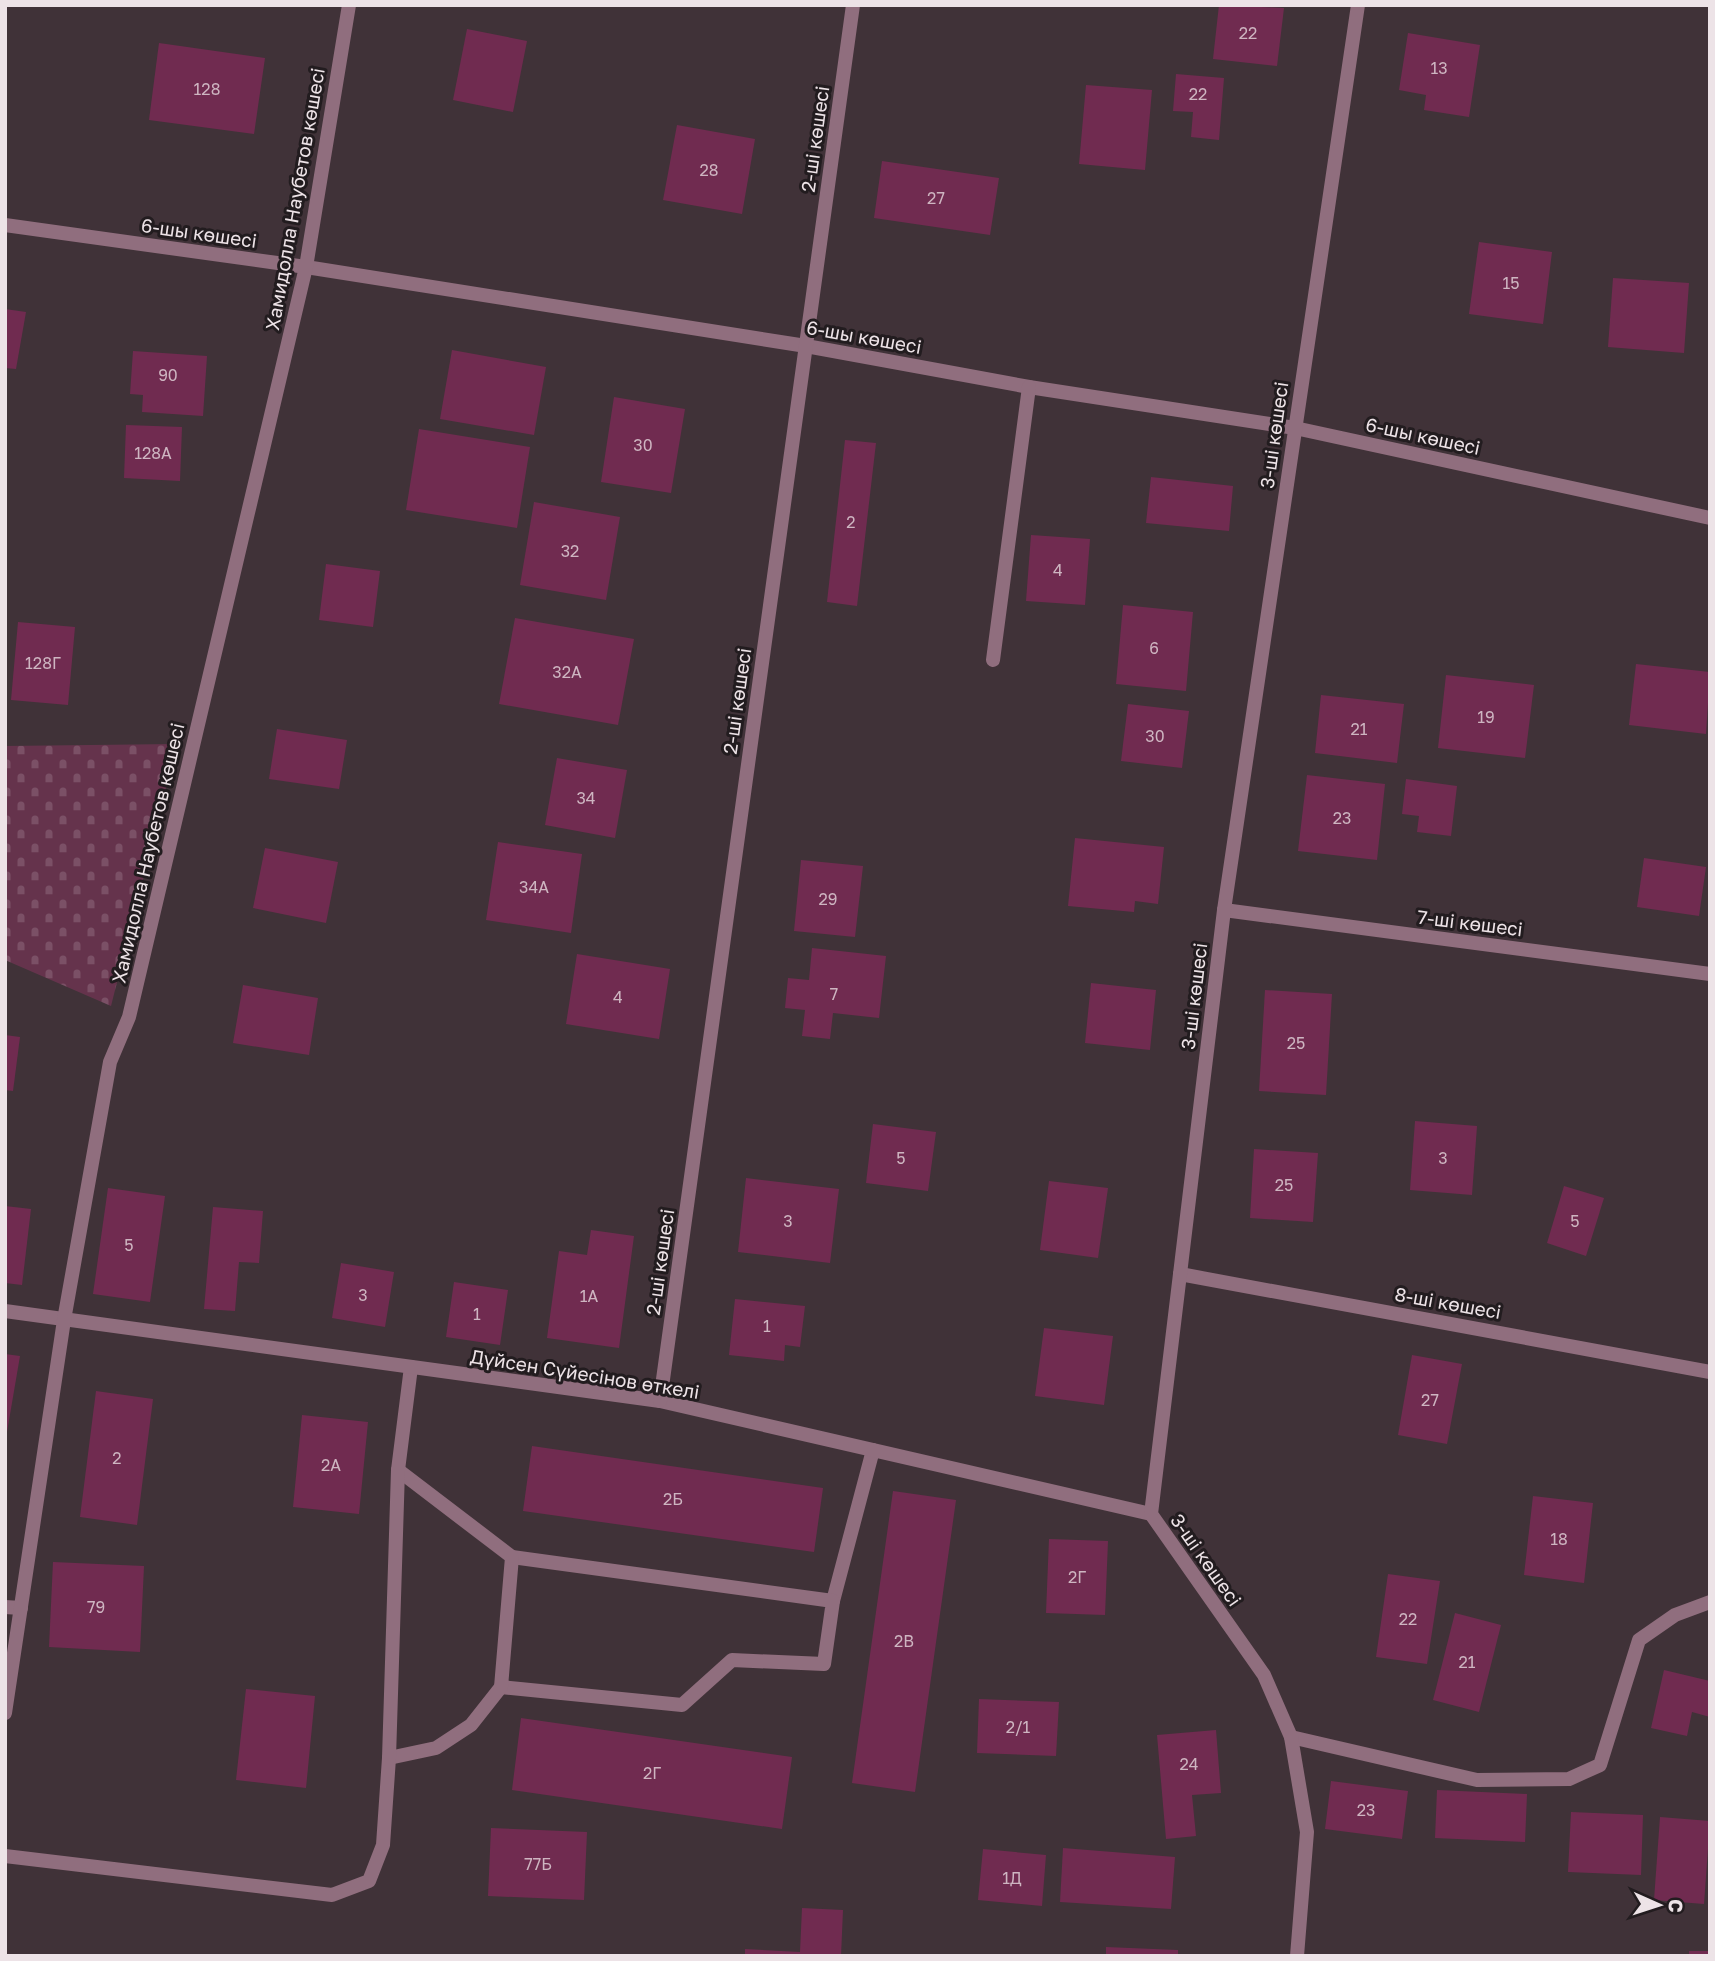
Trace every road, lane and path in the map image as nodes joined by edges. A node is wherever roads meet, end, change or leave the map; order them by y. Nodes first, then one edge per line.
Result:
1 (349, 5) edge
2 (853, 5) edge
3 (1358, 5) edge
4 (5, 225) edge
5 (306, 267) junction
6 (806, 346) junction
7 (1029, 387) junction
8 (1295, 428) junction
9 (1710, 518) edge
10 (993, 660) dead end
11 (1224, 910) junction
12 (1710, 974) edge
13 (1180, 1273) junction
14 (5, 1311) edge
15 (64, 1320) junction
16 (411, 1367) junction
17 (1710, 1372) edge
18 (660, 1401) junction
19 (873, 1450) junction
20 (398, 1470) junction
21 (1151, 1514) junction
22 (512, 1557) junction
23 (833, 1601) junction
24 (1710, 1602) edge
25 (5, 1607) edge
26 (21, 1608) junction
27 (501, 1687) junction
28 (5, 1713) edge
29 (1291, 1737) junction
30 (389, 1758) junction
31 (5, 1856) edge
32 (1297, 1956) edge

1 - 5 street, Хамидолла Наубетов көшесі
2 - 6 street, 2-ші көшесі
3 - 8 street, 3-ші көшесі
4 - 5 street, 6-шы көшесі
5 - 6 street, 6-шы көшесі
5 - 15 street, Хамидолла Наубетов көшесі
6 - 7 street, 6-шы көшесі
6 - 18 street, 2-ші көшесі
7 - 8 street, 6-шы көшесі
7 - 10 street
8 - 9 street, 6-шы көшесі
8 - 11 street, 3-ші көшесі
11 - 12 street, 7-ші көшесі
11 - 13 street, 3-ші көшесі
13 - 17 street, 8-ші көшесі
13 - 21 street, 3-ші көшесі
14 - 15 street, Дүйсен Сүйесінов өткелі
15 - 16 street, Дүйсен Сүйесінов өткелі
15 - 26 street, Хамидолла Наубетов көшесі
16 - 18 street, Дүйсен Сүйесінов өткелі
16 - 20 street
18 - 19 street, Дүйсен Сүйесінов өткелі
19 - 21 street, Дүйсен Сүйесінов өткелі
19 - 23 street
20 - 22 street
20 - 30 street
21 - 29 street, 3-ші көшесі
22 - 23 street
22 - 27 street
23 - 27 street
24 - 29 street
25 - 26 street
26 - 28 street, Хамидолла Наубетов көшесі
27 - 30 street
29 - 32 street, 3-ші көшесі
30 - 31 street

